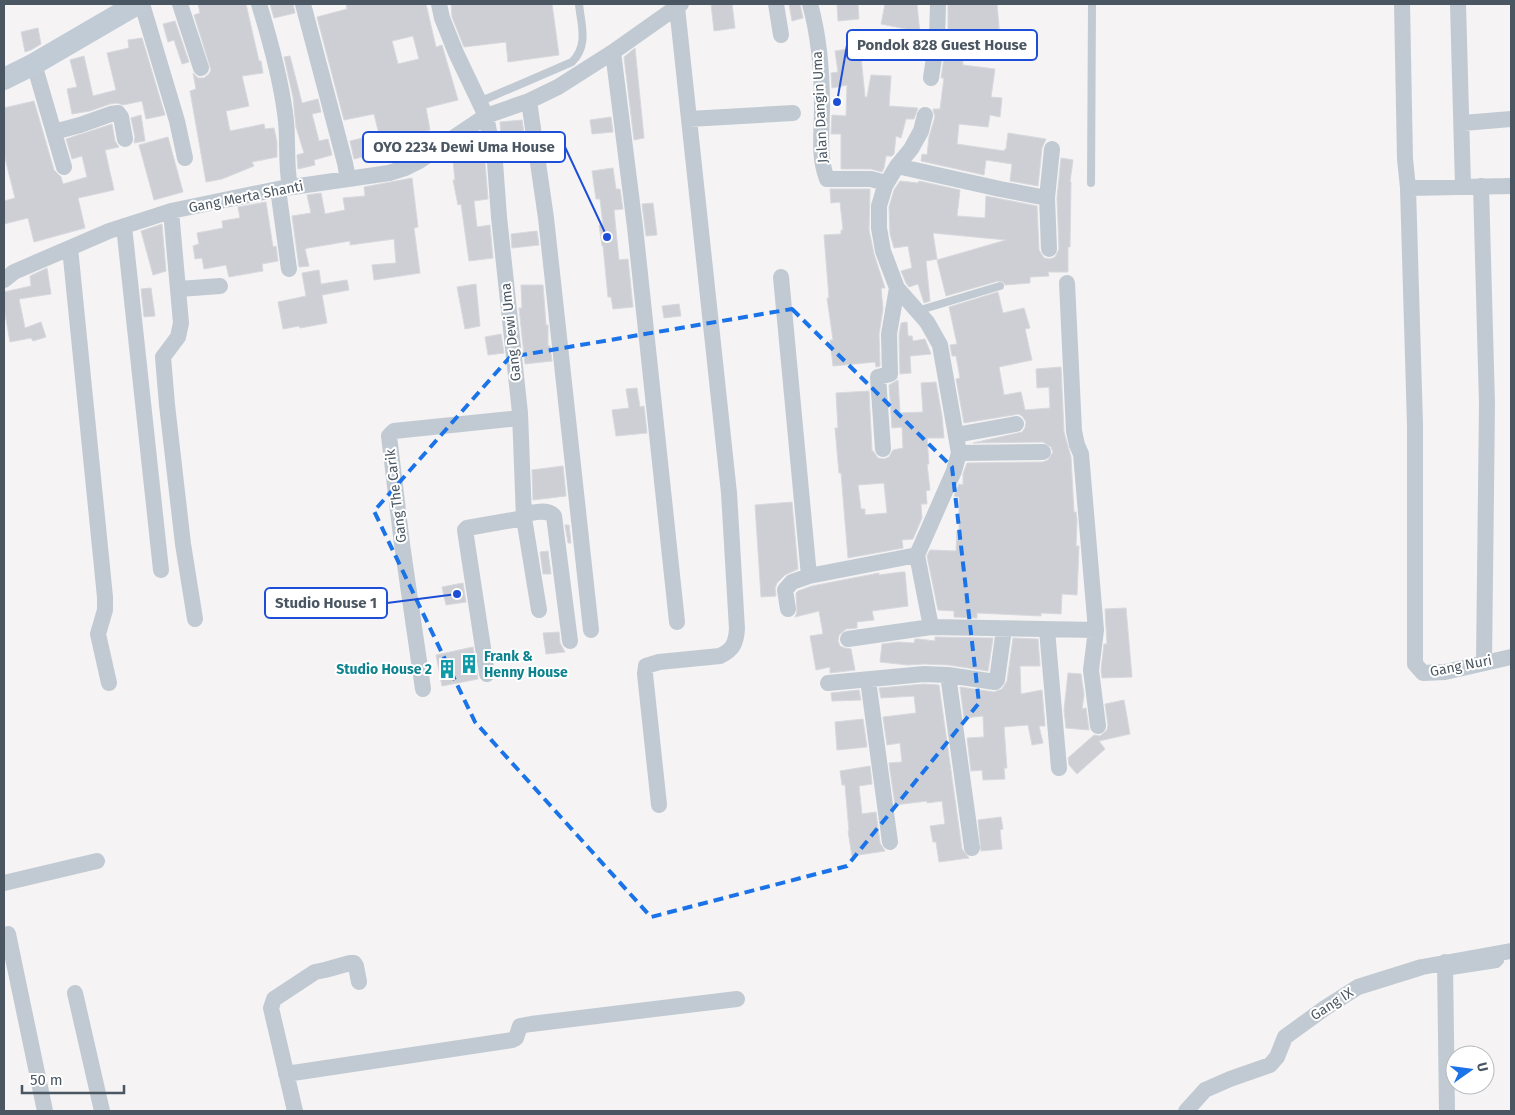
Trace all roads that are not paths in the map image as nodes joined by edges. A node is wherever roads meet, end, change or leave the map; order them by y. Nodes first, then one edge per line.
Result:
1 (137, 4) edge
2 (142, 4) edge
3 (180, 4) edge
4 (258, 4) edge
5 (303, 4) edge
6 (439, 4) edge
7 (579, 4) edge
8 (776, 4) edge
9 (810, 4) edge
10 (938, 4) edge
11 (1092, 4) edge
12 (1402, 4) edge
13 (1458, 4) edge
14 (678, 5) edge
15 (781, 35) dead end
16 (613, 52) junction
17 (34, 64) junction
18 (201, 68) dead end
19 (931, 78) dead end
20 (4, 79) edge
21 (529, 101) junction
22 (483, 109) junction
23 (793, 113) dead end
24 (925, 115) dead end
25 (689, 119) junction
26 (1511, 119) edge
27 (1463, 123) junction
28 (54, 132) junction
29 (125, 139) dead end
30 (1052, 149) dead end
31 (185, 158) dead end
32 (897, 166) junction
33 (64, 167) dead end
34 (347, 173) junction
35 (286, 182) junction
36 (1091, 183) dead end
37 (885, 186) junction
38 (1464, 186) junction
39 (1481, 186) junction
40 (1511, 186) edge
41 (1408, 188) junction
42 (1047, 198) junction
43 (171, 212) junction
44 (124, 226) junction
45 (70, 248) junction
46 (1049, 249) dead end
47 (289, 269) dead end
48 (781, 277) dead end
49 (4, 280) edge
50 (1067, 283) dead end
51 (220, 286) dead end
52 (1000, 286) dead end
53 (897, 288) junction
54 (179, 290) junction
55 (917, 311) junction
56 (520, 418) junction
57 (1016, 424) dead end
58 (956, 435) junction
59 (883, 449) dead end
60 (959, 452) junction
61 (1043, 452) dead end
62 (524, 516) junction
63 (917, 555) junction
64 (161, 570) dead end
65 (809, 576) junction
66 (788, 609) dead end
67 (539, 610) dead end
68 (195, 619) dead end
69 (677, 622) dead end
70 (931, 626) junction
71 (1004, 629) junction
72 (591, 630) dead end
73 (1047, 630) junction
74 (1096, 630) junction
75 (848, 639) dead end
76 (570, 641) dead end
77 (1511, 657) edge
78 (1484, 662) junction
79 (487, 674) dead end
80 (948, 675) junction
81 (868, 680) junction
82 (109, 683) dead end
83 (828, 683) dead end
84 (423, 689) dead end
85 (1098, 726) dead end
86 (1059, 768) dead end
87 (660, 806) dead end
88 (890, 842) dead end
89 (972, 848) dead end
90 (97, 861) dead end
91 (4, 883) edge
92 (8, 934) dead end
93 (1505, 952) edge
94 (1445, 967) junction
95 (359, 982) dead end
96 (75, 993) dead end
97 (737, 999) dead end
98 (286, 1074) junction
99 (45, 1111) edge
100 (102, 1111) edge
101 (295, 1111) edge
102 (1186, 1111) edge
103 (1447, 1111) edge

1 - 17 street
2 - 31 street
3 - 18 street
4 - 35 street
5 - 34 street
6 - 22 street, Gang Dewi Uma
7 - 22 lane
8 - 15 street
9 - 37 street, Jalan Dangin Uma
10 - 19 street
11 - 36 lane
12 - 41 street
13 - 27 street
14 - 16 street, Gang Merta Shanti
14 - 25 street
16 - 21 street, Gang Merta Shanti
16 - 69 street
17 - 20 street
17 - 28 street
21 - 22 street, Gang Merta Shanti
21 - 72 street
22 - 34 street, Gang Merta Shanti
22 - 56 street, Gang Dewi Uma
23 - 25 street
24 - 32 street
25 - 87 street
26 - 27 street
27 - 38 street
28 - 29 street
28 - 33 street
30 - 42 street
32 - 37 street
32 - 42 street
34 - 35 street, Gang Merta Shanti
35 - 43 street, Gang Merta Shanti
35 - 47 street
37 - 53 street
38 - 39 street
38 - 41 street
39 - 40 street
39 - 78 street
41 - 78 street, Gang Nuri
42 - 46 street
43 - 44 street, Gang Merta Shanti
43 - 54 street
44 - 45 street, Gang Merta Shanti
44 - 64 street
45 - 49 street, Gang Merta Shanti
45 - 82 street
48 - 65 street
50 - 74 street
51 - 54 street
52 - 55 lane
53 - 55 street
53 - 59 street
54 - 68 street
55 - 58 street
56 - 62 street, Gang Dewi Uma
56 - 84 street, Gang The Carik
57 - 58 street
58 - 60 street
60 - 61 street
60 - 63 street
62 - 67 street, Gang Dewi Uma
62 - 76 street
62 - 79 street
63 - 65 street
63 - 70 street
65 - 66 street
70 - 71 street
70 - 75 street
71 - 73 street
71 - 80 street
73 - 74 street
73 - 86 street
74 - 85 street
77 - 78 street, Gang Nuri
80 - 81 street
80 - 89 street
81 - 83 street
81 - 88 street
90 - 91 street
92 - 99 street
93 - 94 street, Gang IX
94 - 102 street, Gang IX
94 - 103 street
95 - 98 street
96 - 100 street
97 - 98 street
98 - 101 street

